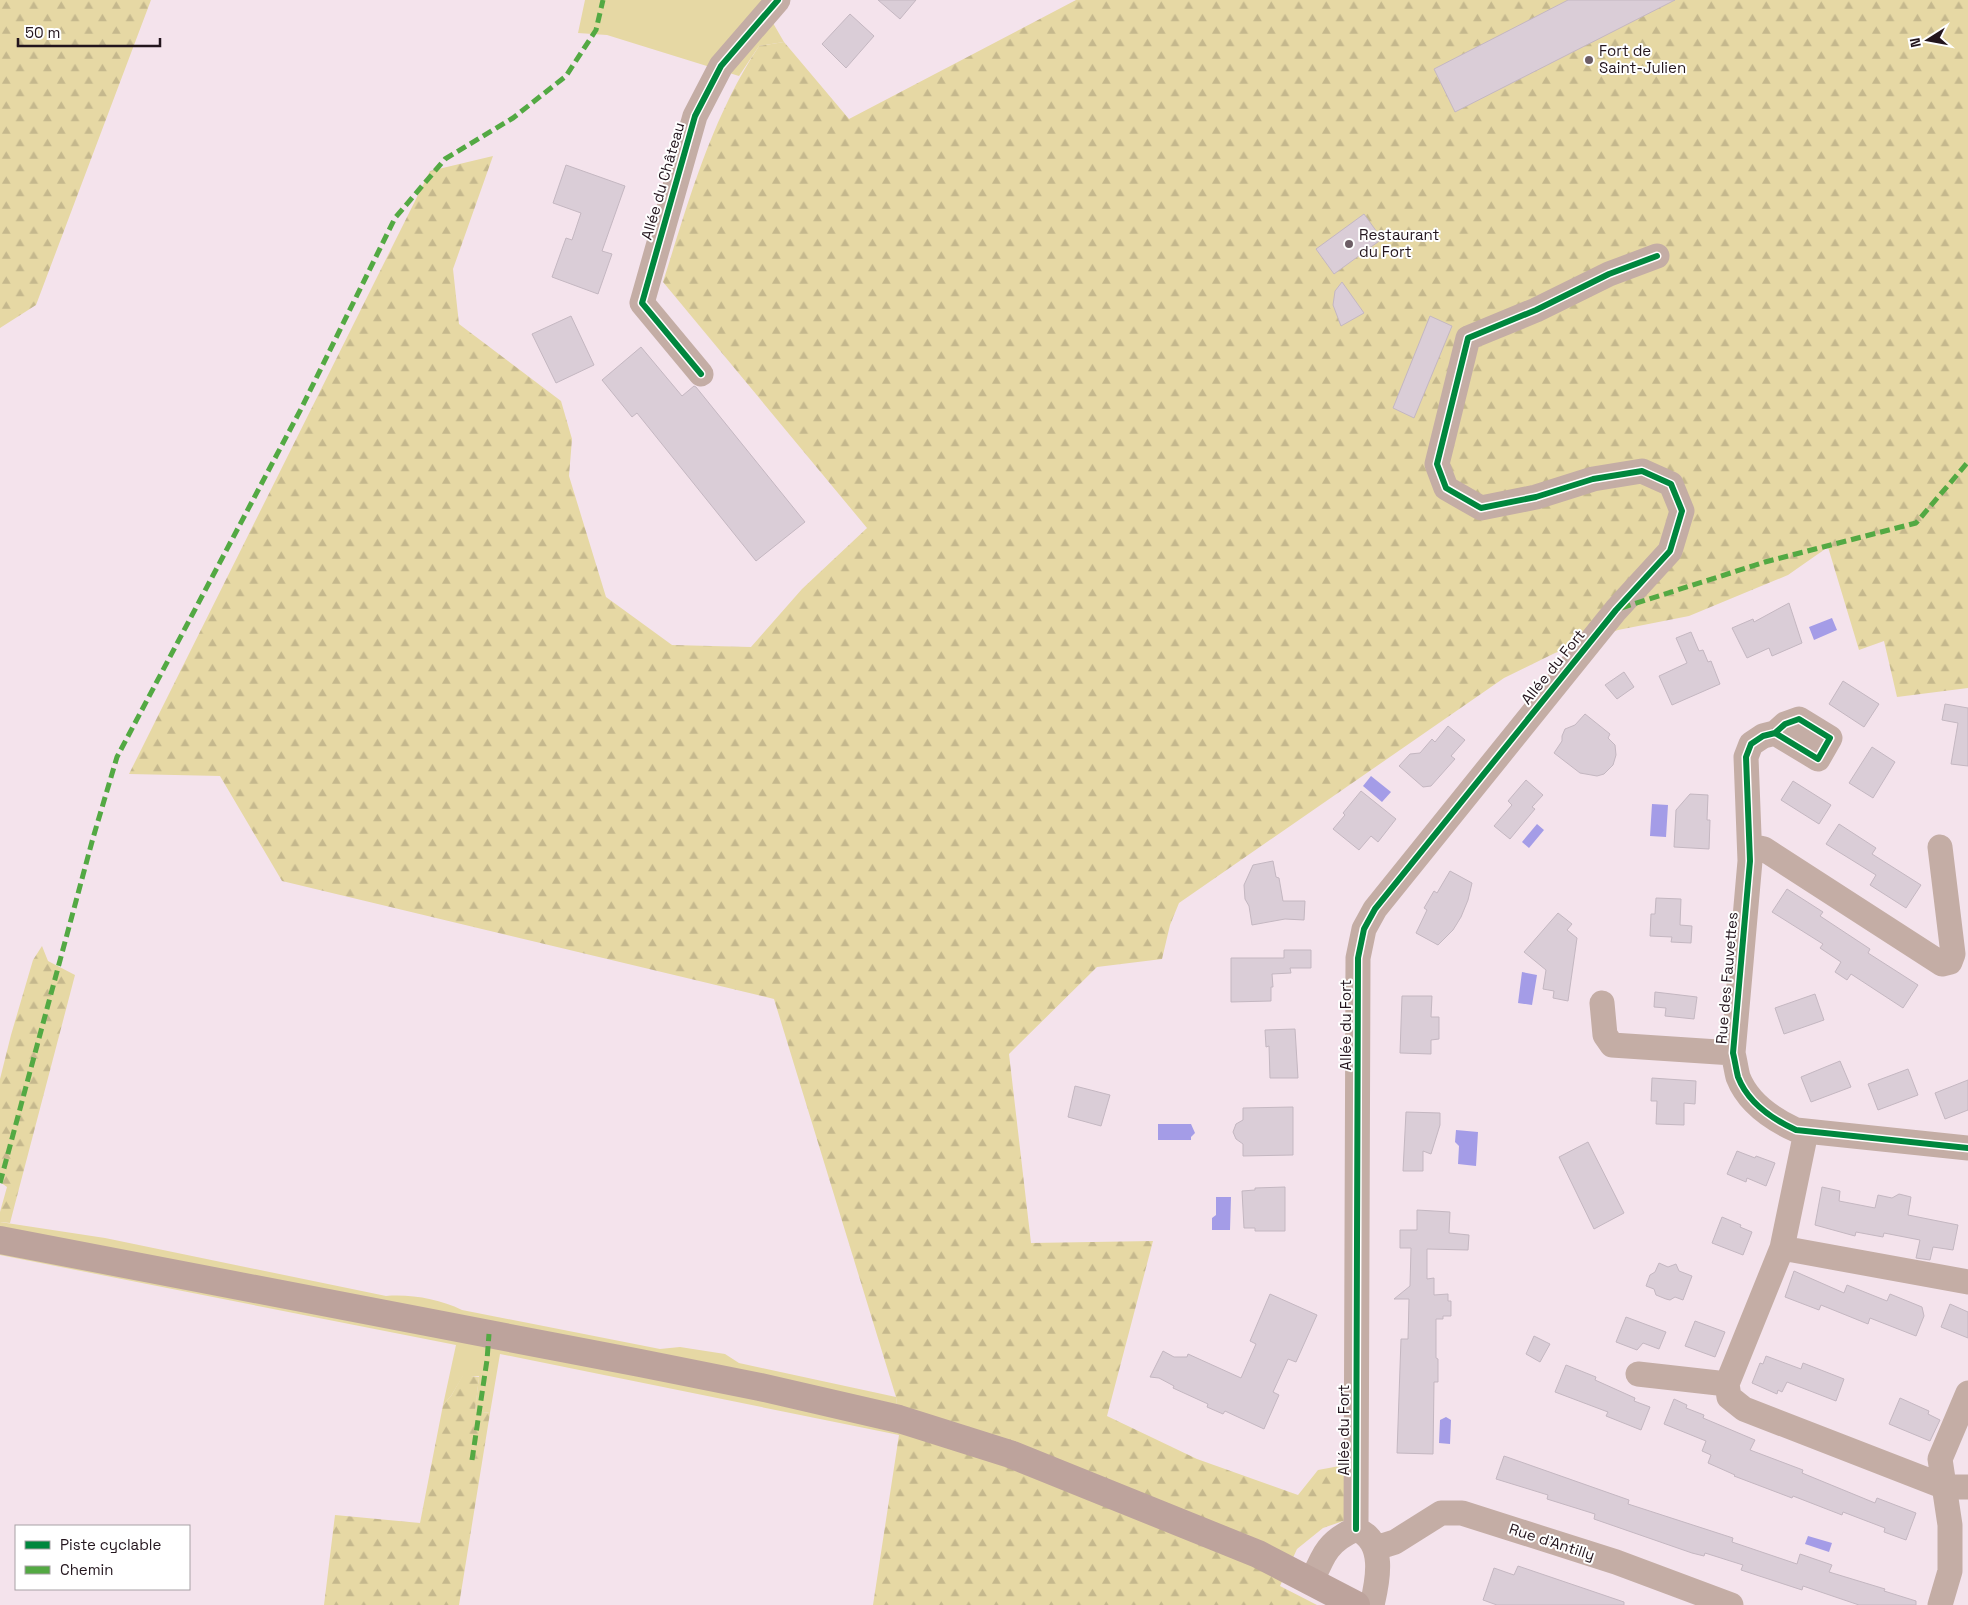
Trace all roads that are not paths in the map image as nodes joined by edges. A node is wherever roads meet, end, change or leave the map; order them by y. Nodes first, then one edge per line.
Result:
1 (778, 0) edge
2 (1656, 256) dead end
3 (701, 374) dead end
4 (1775, 733) dead end
5 (1750, 846) junction
6 (1940, 847) dead end
7 (1602, 1003) dead end
8 (1733, 1053) junction
9 (1806, 1132) junction
10 (1968, 1148) edge
11 (0, 1240) edge
12 (1782, 1248) junction
13 (1968, 1282) edge
14 (1638, 1374) dead end
15 (1727, 1384) junction
16 (1968, 1393) edge
17 (1956, 1487) edge
18 (1356, 1529) junction
19 (1376, 1548) junction
20 (1312, 1581) junction
21 (1356, 1605) edge
22 (1372, 1605) edge
23 (1731, 1605) edge
24 (1940, 1605) edge

1 - 3 street, Allée du Château
2 - 18 street, Allée du Fort
4 - 5 street, Rue des Fauvettes
5 - 6 street
5 - 8 street, Rue des Fauvettes
7 - 8 street, Rue des Fauvettes
8 - 9 street, Rue des Fauvettes
9 - 10 street, Rue des Fauvettes
9 - 12 street
11 - 20 main road
12 - 13 street
12 - 15 street
14 - 15 street
15 - 17 street
16 - 17 street
17 - 24 street
18 - 19 street
18 - 20 street
19 - 22 street
19 - 23 street, Rue d'Antilly
20 - 21 main road

